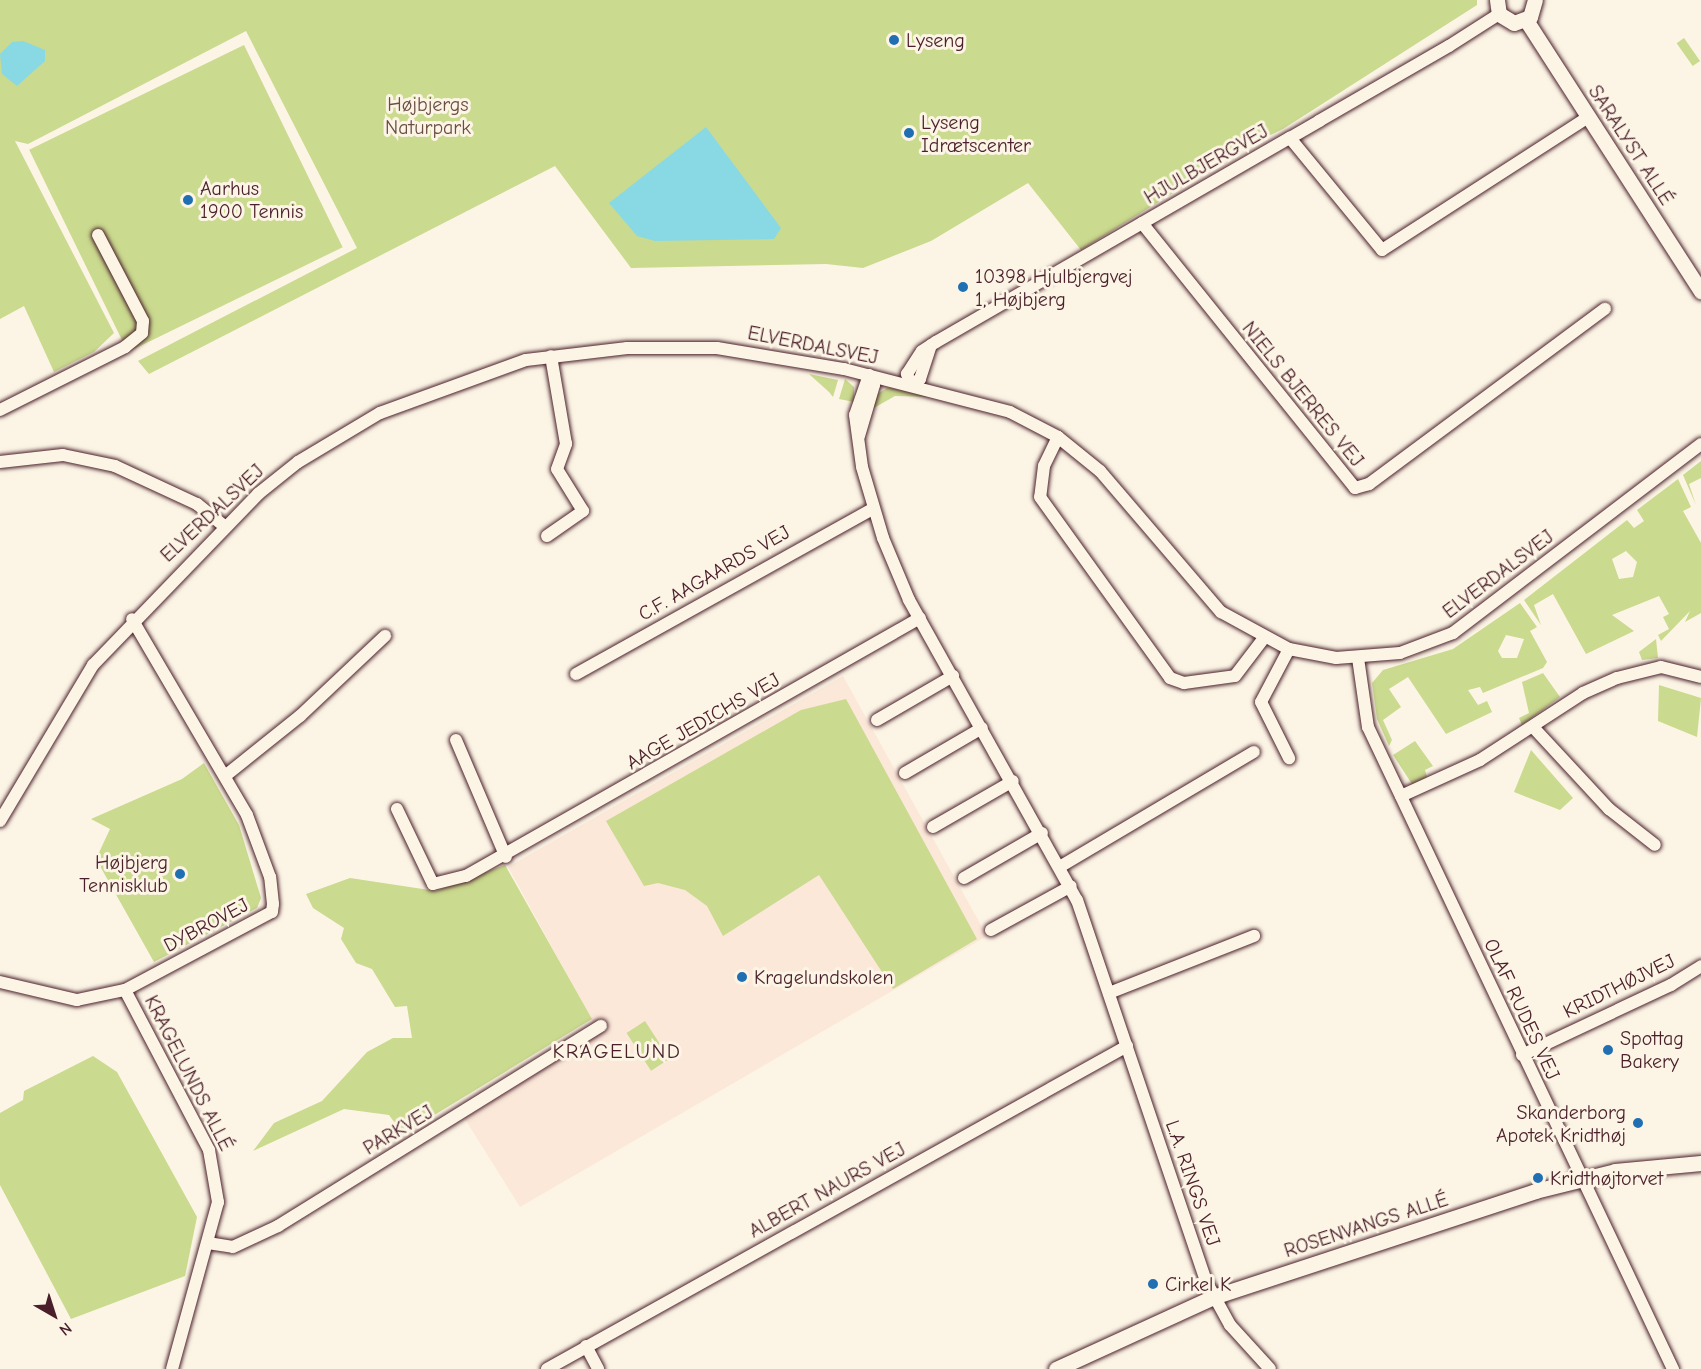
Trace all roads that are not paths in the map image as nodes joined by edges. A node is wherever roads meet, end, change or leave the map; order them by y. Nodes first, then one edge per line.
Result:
1 (1534, 0) edge
2 (1498, 7) edge
3 (1526, 20) junction
4 (1588, 117) junction
5 (1290, 138) junction
6 (1142, 223) junction
7 (98, 235) dead end
8 (1701, 292) edge
9 (1605, 309) dead end
10 (550, 356) junction
11 (869, 375) junction
12 (911, 384) junction
13 (0, 410) edge
14 (1058, 437) junction
15 (1701, 444) edge
16 (0, 462) edge
17 (873, 509) junction
18 (224, 526) junction
19 (547, 536) dead end
20 (920, 618) junction
21 (132, 619) junction
22 (385, 636) dead end
23 (1264, 638) junction
24 (1289, 649) junction
25 (1358, 658) junction
26 (576, 674) dead end
27 (953, 676) junction
28 (1701, 677) edge
29 (877, 720) dead end
30 (1533, 727) junction
31 (982, 728) junction
32 (456, 741) dead end
33 (1254, 752) dead end
34 (1289, 758) dead end
35 (904, 773) dead end
36 (225, 776) junction
37 (1013, 781) junction
38 (1401, 796) junction
39 (397, 809) dead end
40 (0, 821) edge
41 (933, 827) dead end
42 (1042, 833) junction
43 (1655, 845) dead end
44 (506, 857) junction
45 (1061, 866) junction
46 (964, 878) dead end
47 (1071, 886) junction
48 (991, 930) dead end
49 (1254, 936) dead end
50 (1701, 966) edge
51 (0, 982) edge
52 (125, 990) junction
53 (1109, 993) junction
54 (601, 1026) dead end
55 (1126, 1046) junction
56 (1522, 1055) junction
57 (1701, 1163) edge
58 (1581, 1178) junction
59 (208, 1243) junction
60 (1213, 1297) junction
61 (586, 1346) junction
62 (172, 1369) edge
63 (547, 1369) edge
64 (598, 1369) edge
65 (1056, 1369) edge
66 (1270, 1369) edge
67 (1673, 1369) edge

1 - 3 street
2 - 3 street
2 - 5 street, HJULBJERGVEJ
3 - 4 street, SARALYST ALLÉ
4 - 5 street
4 - 8 street, SARALYST ALLÉ
5 - 6 street, HJULBJERGVEJ
6 - 9 street, NIELS BJERRES VEJ
6 - 12 street, HJULBJERGVEJ
7 - 13 street
10 - 11 street, ELVERDALSVEJ
10 - 18 street, ELVERDALSVEJ
10 - 19 street
11 - 12 street, ELVERDALSVEJ
11 - 17 street, L.A. RINGS VEJ
12 - 14 street, ELVERDALSVEJ
14 - 23 street, ELVERDALSVEJ
14 - 23 street
15 - 25 street, ELVERDALSVEJ
16 - 18 street
17 - 20 street, L.A. RINGS VEJ
17 - 26 street, C.F. AAGAARDS VEJ
18 - 21 street, ELVERDALSVEJ
20 - 27 street, L.A. RINGS VEJ
20 - 44 street, AAGE JEDICHS VEJ
21 - 36 street, DYBROVEJ
21 - 40 street, ELVERDALSVEJ
22 - 36 street
23 - 24 street, ELVERDALSVEJ
24 - 25 street, ELVERDALSVEJ
24 - 34 street
25 - 38 street, OLAF RUDES VEJ
27 - 29 street
27 - 31 street, L.A. RINGS VEJ
28 - 30 street
30 - 38 street
30 - 43 street
31 - 35 street
31 - 37 street, L.A. RINGS VEJ
32 - 44 street
33 - 45 street
36 - 52 street, DYBROVEJ
37 - 41 street
37 - 42 street, L.A. RINGS VEJ
38 - 56 street, OLAF RUDES VEJ
39 - 44 street, AAGE JEDICHS VEJ
42 - 45 street, L.A. RINGS VEJ
42 - 46 street
45 - 47 street, L.A. RINGS VEJ
47 - 48 street
47 - 53 street, L.A. RINGS VEJ
49 - 53 street
50 - 56 street, KRIDTHØJVEJ
51 - 52 street, KRAGELUNDS ALLÉ
52 - 59 street, KRAGELUNDS ALLÉ
53 - 55 street, L.A. RINGS VEJ
54 - 59 street, PARKVEJ
55 - 60 street, L.A. RINGS VEJ
55 - 61 street, ALBERT NAURS VEJ
56 - 58 street, OLAF RUDES VEJ
57 - 58 street, ROSENVANGS ALLÉ
58 - 60 street, ROSENVANGS ALLÉ
58 - 67 street, OLAF RUDES VEJ
59 - 62 street, KRAGELUNDS ALLÉ
60 - 65 street, ROSENVANGS ALLÉ
60 - 66 street, L.A. RINGS VEJ
61 - 63 street, ALBERT NAURS VEJ
61 - 64 street

